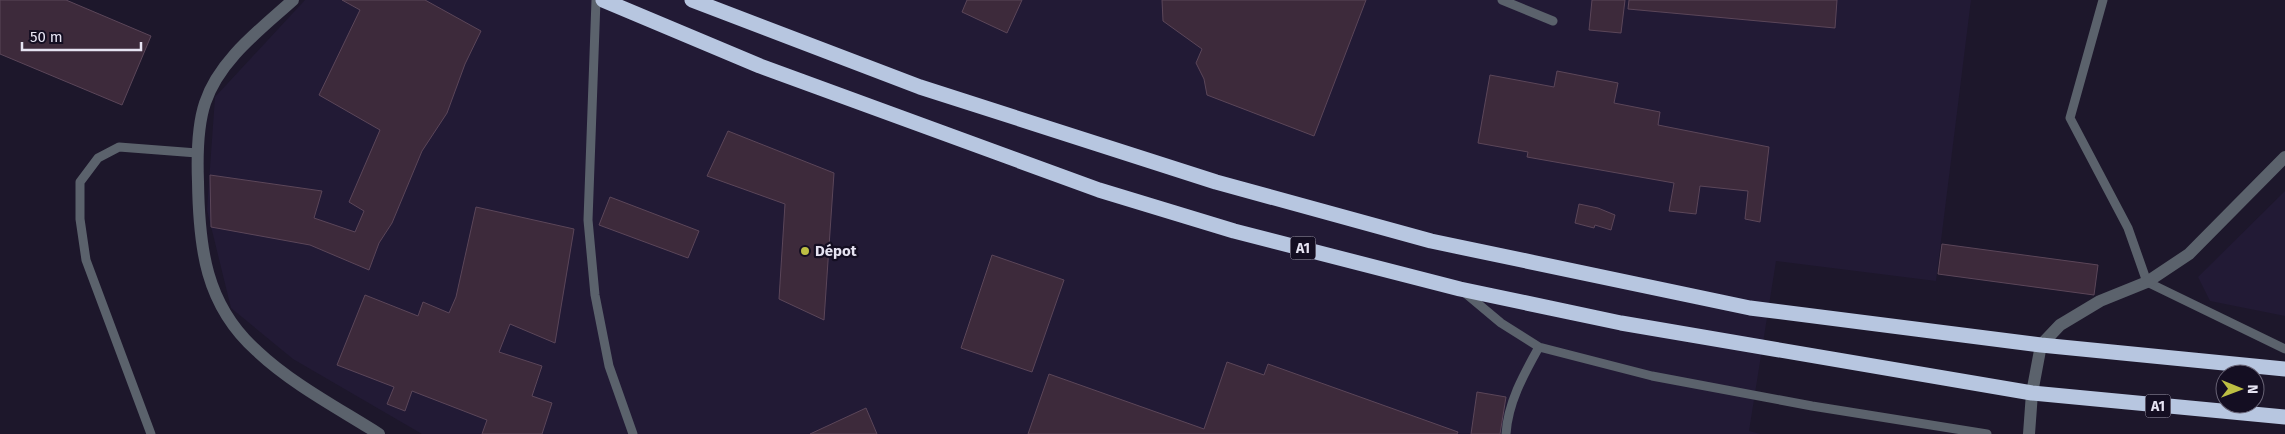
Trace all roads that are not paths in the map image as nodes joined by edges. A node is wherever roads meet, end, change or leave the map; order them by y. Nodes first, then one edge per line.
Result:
1 (293, 0) edge
2 (596, 0) edge
3 (603, 0) edge
4 (692, 0) edge
5 (1502, 0) edge
6 (2102, 0) edge
7 (1553, 22) dead end
8 (197, 153) junction
9 (2285, 157) edge
10 (2148, 282) junction
11 (1460, 289) junction
12 (2041, 345) junction
13 (1539, 347) junction
14 (2285, 350) edge
15 (2285, 369) edge
16 (2032, 393) junction
17 (2285, 417) edge
18 (151, 434) edge
19 (379, 434) edge
20 (633, 434) edge
21 (1506, 434) edge
22 (1987, 434) edge
23 (2029, 434) edge

1 - 8 street
2 - 20 lane
3 - 11 highway, A1
4 - 12 highway
5 - 7 lane
6 - 10 lane
8 - 18 lane
8 - 19 street
9 - 10 street
10 - 12 street
10 - 14 lane
11 - 13 lane
11 - 16 highway, A1
12 - 15 highway
12 - 16 street
13 - 21 lane
13 - 22 lane
16 - 17 highway, A1
16 - 23 street

